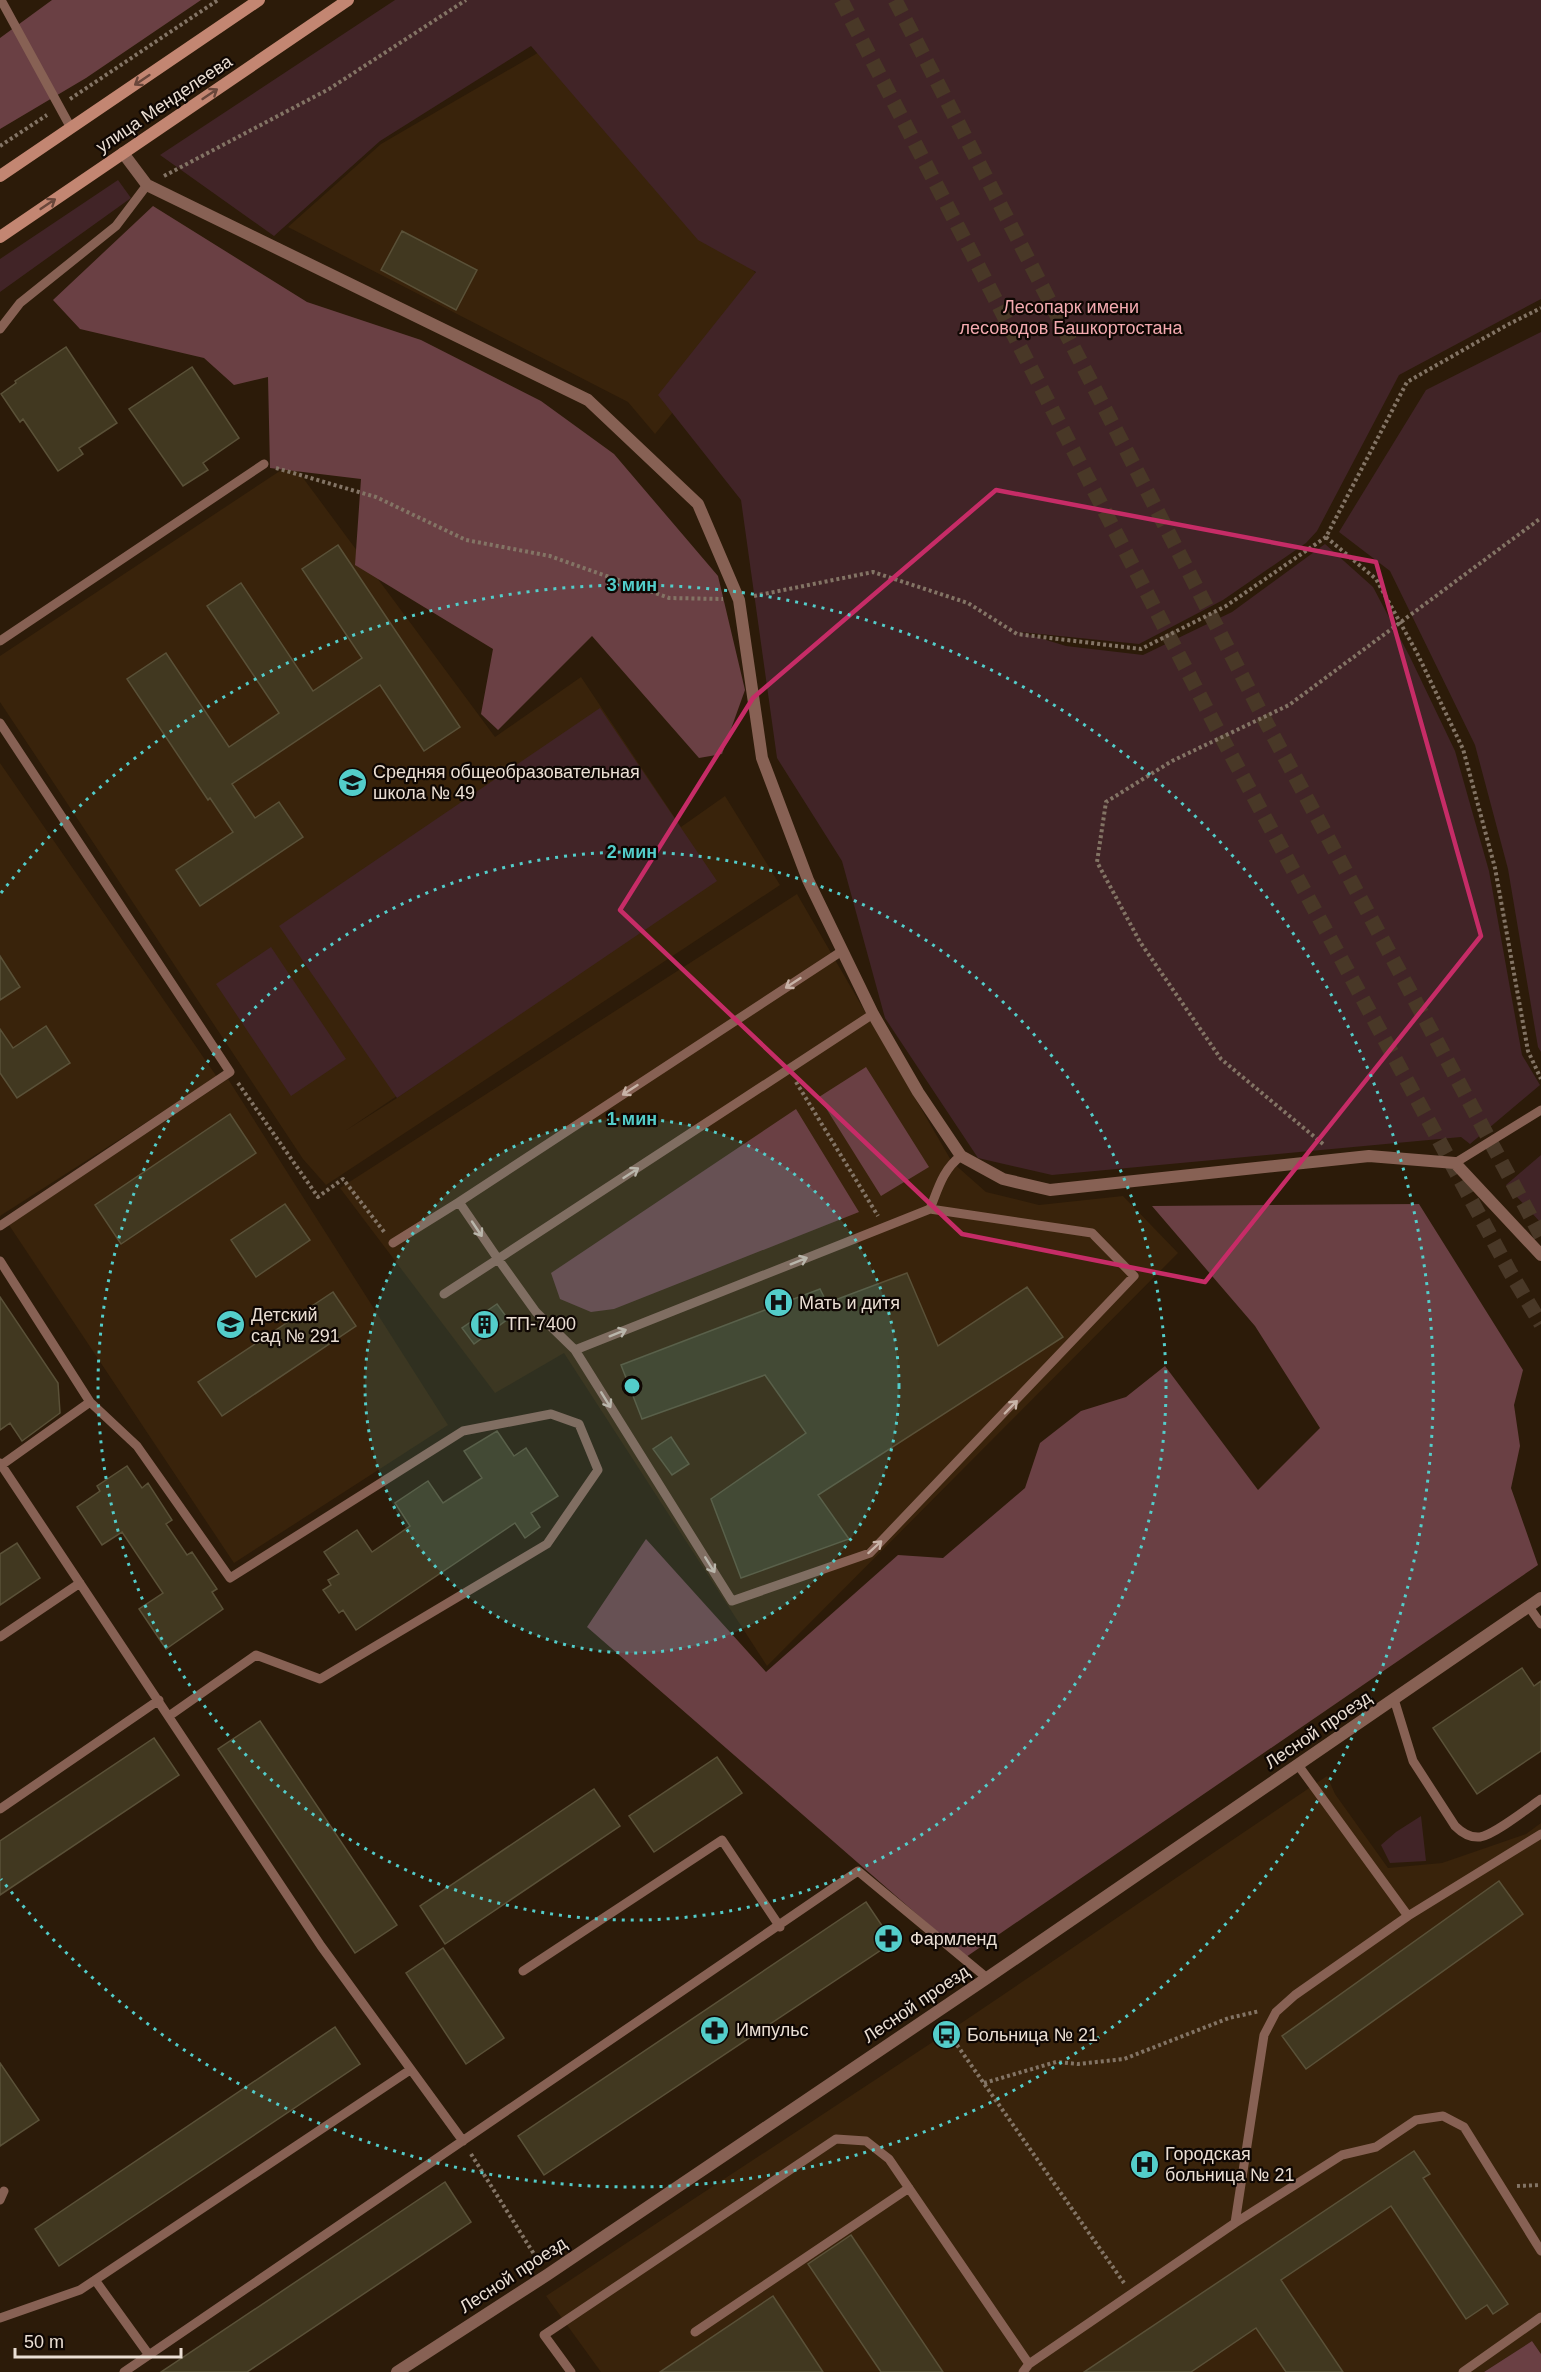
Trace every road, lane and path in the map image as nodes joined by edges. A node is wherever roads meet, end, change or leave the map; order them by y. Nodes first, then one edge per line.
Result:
1 (1, 0) edge
2 (218, 0) edge
3 (260, 0) edge
4 (348, 0) edge
5 (466, 0) edge
6 (59, 107) junction
7 (71, 128) junction
8 (0, 146) edge
9 (123, 153) junction
10 (0, 176) edge
11 (147, 185) junction
12 (0, 237) edge
13 (1541, 308) edge
14 (0, 329) edge
15 (264, 464) joint
16 (1541, 518) edge
17 (1326, 537) junction
18 (739, 600) junction
19 (1401, 624) junction
20 (0, 641) edge
21 (0, 723) edge
22 (842, 951) junction
23 (873, 1014) junction
24 (788, 1070) junction
25 (230, 1072) junction
26 (1541, 1079) edge
27 (1541, 1110) edge
28 (961, 1155) junction
29 (1341, 1159) junction
30 (1455, 1163) junction
31 (459, 1202) junction
32 (930, 1209) junction
33 (0, 1226) edge
34 (885, 1227) junction
35 (393, 1243) joint
36 (1541, 1255) edge
37 (498, 1259) junction
38 (0, 1261) edge
39 (444, 1294) dead end
40 (575, 1350) junction
41 (90, 1402) junction
42 (1, 1465) edge
43 (80, 1583) junction
44 (1541, 1598) edge
45 (1529, 1606) junction
46 (1541, 1624) edge
47 (0, 1637) edge
48 (159, 1700) junction
49 (1394, 1700) junction
50 (169, 1716) junction
51 (1298, 1765) junction
52 (1541, 1799) edge
53 (0, 1809) edge
54 (1541, 1834) edge
55 (1408, 1916) junction
56 (780, 1927) junction
57 (523, 1971) dead end
58 (987, 1978) junction
59 (1276, 2012) junction
60 (957, 2045) dead end
61 (411, 2070) junction
62 (984, 2083) junction
63 (463, 2141) junction
64 (909, 2188) junction
65 (1235, 2223) junction
66 (1541, 2251) edge
67 (547, 2275) junction
68 (95, 2280) junction
69 (1132, 2294) junction
70 (0, 2318) edge
71 (1541, 2318) edge
72 (695, 2332) dead end
73 (149, 2355) junction
74 (1026, 2368) edge
75 (124, 2372) edge
76 (397, 2372) edge
77 (571, 2372) edge
78 (1462, 2372) edge

1 - 6 lane
2 - 6 path
3 -> 7 main road, улица Менделеева
9 -> 4 main road, улица Менделеева
5 - 11 path
6 - 7 lane
6 - 8 path
7 - 10 main road, улица Менделеева
9 - 11 street
12 -> 9 main road, улица Менделеева
11 - 14 lane
11 - 18 street
13 - 17 path
15 - 18 path
15 - 20 lane
16 - 19 path
17 - 18 path
17 - 19 path
18 - 22 street
19 - 26 path
19 - 29 path
21 - 25 lane
22 - 23 street
22 -> 31 lane
23 - 24 lane
23 - 28 street
24 - 34 path
37 -> 24 lane
25 - 33 lane
25 - 35 path
27 - 30 lane
28 - 29 street
28 - 32 lane
29 - 30 street
30 - 36 street
31 - 35 lane
31 -> 37 lane
32 - 34 lane
40 -> 32 lane
40 -> 34 lane
37 - 39 lane
37 - 40 lane
38 - 41 lane
41 - 42 lane
41 - 50 lane
42 - 43 lane
43 - 47 lane
43 - 48 lane
44 - 45 street, Лесной проезд
45 - 46 lane
45 - 49 street, Лесной проезд
48 - 50 lane
48 - 53 lane
49 - 51 street, Лесной проезд
49 - 52 lane
50 - 61 lane
51 - 55 lane
51 - 58 street, Лесной проезд
54 - 55 lane
55 - 59 lane
56 - 57 lane
56 - 58 lane
56 - 63 lane
58 - 67 street, Лесной проезд
59 - 62 path
59 - 65 lane
60 - 62 path
61 - 63 lane
61 - 68 lane
62 - 69 path
63 - 67 path
63 - 73 lane
64 - 72 lane
64 - 74 lane
64 - 77 lane
65 - 66 lane
65 - 69 lane
67 - 76 street, Лесной проезд
68 - 70 lane
68 - 73 lane
69 - 74 lane
71 - 78 lane
73 - 75 lane

